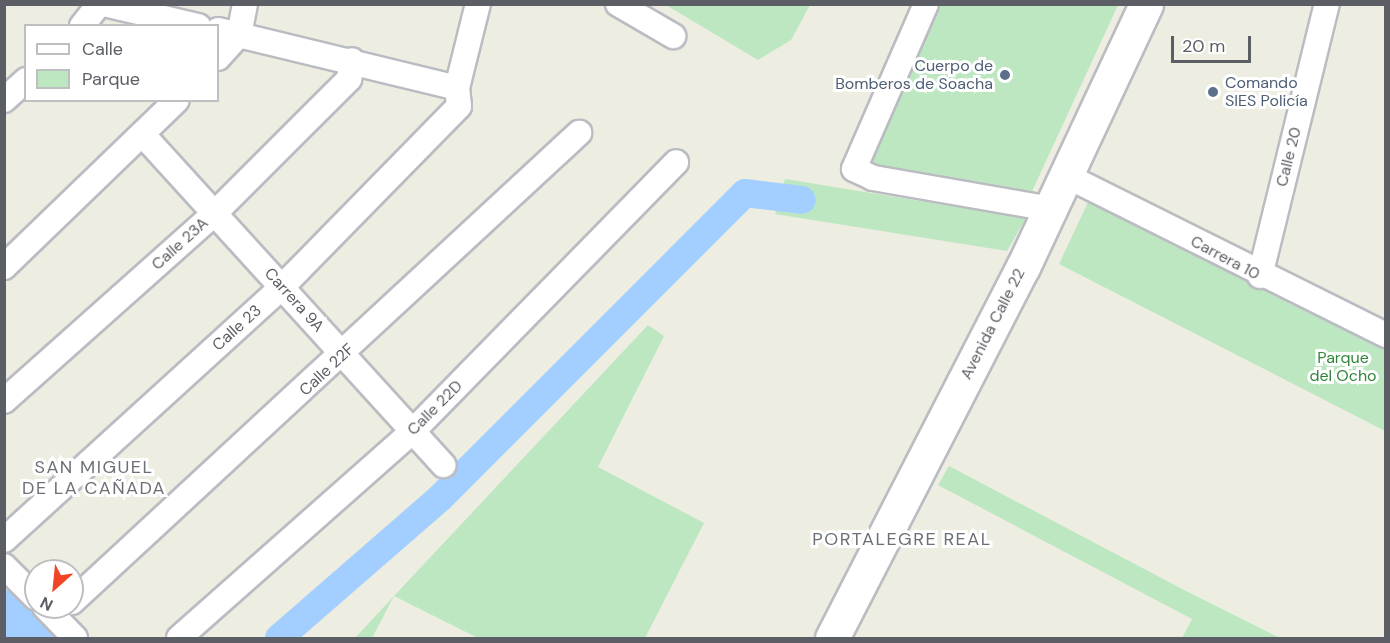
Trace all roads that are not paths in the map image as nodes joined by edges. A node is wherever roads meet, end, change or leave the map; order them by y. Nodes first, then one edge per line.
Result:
1 (99, 4) edge
2 (104, 4) edge
3 (245, 4) edge
4 (478, 4) edge
5 (618, 4) edge
6 (926, 4) edge
7 (1146, 4) edge
8 (1327, 4) edge
9 (84, 24) edge
10 (189, 24) edge
11 (228, 32) edge
12 (674, 36) dead end
13 (219, 55) edge
14 (351, 70) junction
15 (24, 82) edge
16 (458, 97) junction
17 (4, 100) edge
18 (175, 102) edge
19 (579, 133) dead end
20 (144, 136) junction
21 (676, 162) dead end
22 (1067, 176) junction
23 (1051, 209) junction
24 (215, 213) junction
25 (4, 267) edge
26 (1260, 276) junction
27 (282, 287) junction
28 (1386, 335) edge
29 (343, 355) junction
30 (4, 401) edge
31 (413, 431) junction
32 (443, 465) dead end
33 (4, 540) edge
34 (4, 566) edge
35 (24, 586) edge
36 (84, 587) edge
37 (65, 619) edge
38 (75, 639) edge
39 (179, 639) edge
40 (832, 639) edge

1 - 9 street
2 - 10 street
3 - 11 street
4 - 16 street
5 - 12 street
6 - 23 street
7 - 22 street, Avenida Calle 22
8 - 26 street, Calle 20
11 - 13 street
11 - 14 street
14 - 16 street
14 - 24 street, Calle 23A
15 - 17 street
16 - 27 street, Calle 23
18 - 20 street
19 - 29 street, Calle 22F
20 - 24 street, Carrera 9A
20 - 25 street
21 - 31 street, Calle 22D
22 - 23 street, Avenida Calle 22
22 - 26 street, Carrera 10
23 - 40 street, Avenida Calle 22
24 - 27 street, Carrera 9A
24 - 30 street, Calle 23A
26 - 28 street, Carrera 10
27 - 29 street, Carrera 9A
27 - 33 street, Calle 23
29 - 31 street, Carrera 9A
29 - 36 street, Calle 22F
31 - 32 street, Carrera 9A
31 - 39 street, Calle 22D
34 - 35 street
37 - 38 street

